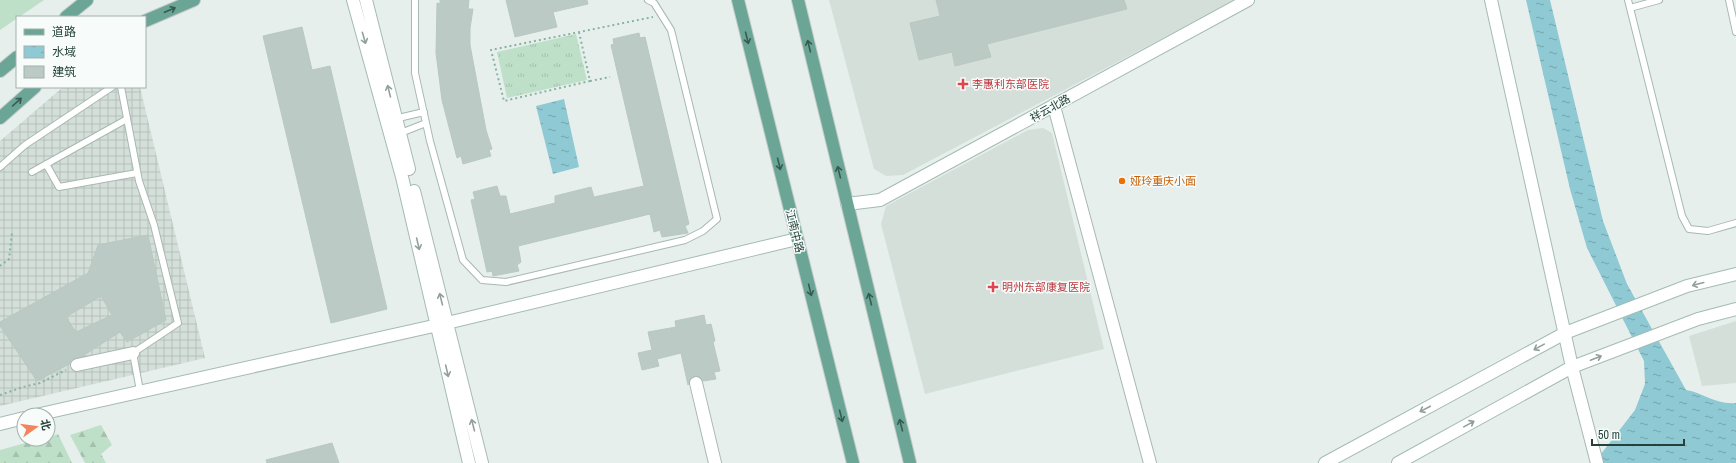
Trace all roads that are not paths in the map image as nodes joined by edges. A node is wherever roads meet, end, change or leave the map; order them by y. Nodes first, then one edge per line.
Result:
1 (87, 0) edge
2 (194, 0) edge
3 (353, 0) edge
4 (366, 0) edge
5 (415, 0) edge
6 (648, 0) edge
7 (738, 0) edge
8 (798, 0) edge
9 (1248, 0) edge
10 (1491, 0) edge
11 (1628, 0) edge
12 (1659, 0) edge
13 (1729, 0) edge
14 (1630, 8) junction
15 (67, 16) edge
16 (146, 21) edge
17 (1736, 32) edge
18 (16, 58) edge
19 (0, 70) edge
20 (34, 88) edge
21 (111, 88) edge
22 (120, 88) edge
23 (1054, 106) junction
24 (424, 112) junction
25 (0, 118) edge
26 (127, 119) junction
27 (391, 120) junction
28 (426, 123) junction
29 (396, 136) junction
30 (46, 164) junction
31 (0, 167) edge
32 (32, 172) dead end
33 (138, 173) junction
34 (847, 204) junction
35 (1736, 223) edge
36 (797, 239) junction
37 (1736, 274) edge
38 (1736, 309) edge
39 (442, 324) junction
40 (1565, 333) junction
41 (133, 353) junction
42 (77, 365) road end
43 (1572, 367) junction
44 (696, 383) dead end
45 (140, 390) junction
46 (56, 410) edge
47 (16, 420) edge
48 (0, 424) edge
49 (469, 463) edge
50 (482, 463) edge
51 (713, 463) edge
52 (853, 463) edge
53 (910, 463) edge
54 (1150, 463) edge
55 (1324, 463) edge
56 (1398, 463) edge
57 (1597, 463) edge

1 - 15 main road
16 -> 2 main road
3 -> 27 street
27 -> 4 street
5 - 24 lane
6 - 28 lane
7 -> 36 main road, 江南中路
34 -> 8 main road
9 - 23 street, 祥云北路
10 - 40 street
11 - 14 lane
12 - 14 lane
13 - 17 lane
14 - 35 lane
18 - 19 main road
25 -> 20 main road
21 - 31 lane
22 - 26 lane
23 - 34 street, 祥云北路
23 - 54 street
24 - 27 lane
24 - 28 lane
26 - 30 lane
26 - 33 lane
27 - 29 street
28 - 29 lane
29 - 39 street
30 - 32 lane
30 - 33 lane
33 - 41 lane
53 -> 34 main road
36 - 39 street
36 -> 52 main road, 江南中路
37 -> 40 street
43 -> 38 street
39 - 45 street
39 -> 49 street
50 -> 39 street
40 - 43 street
40 -> 55 street
41 - 42 street
41 - 45 lane
56 -> 43 street
43 - 57 street
44 - 51 street
45 - 46 street
47 - 48 street

